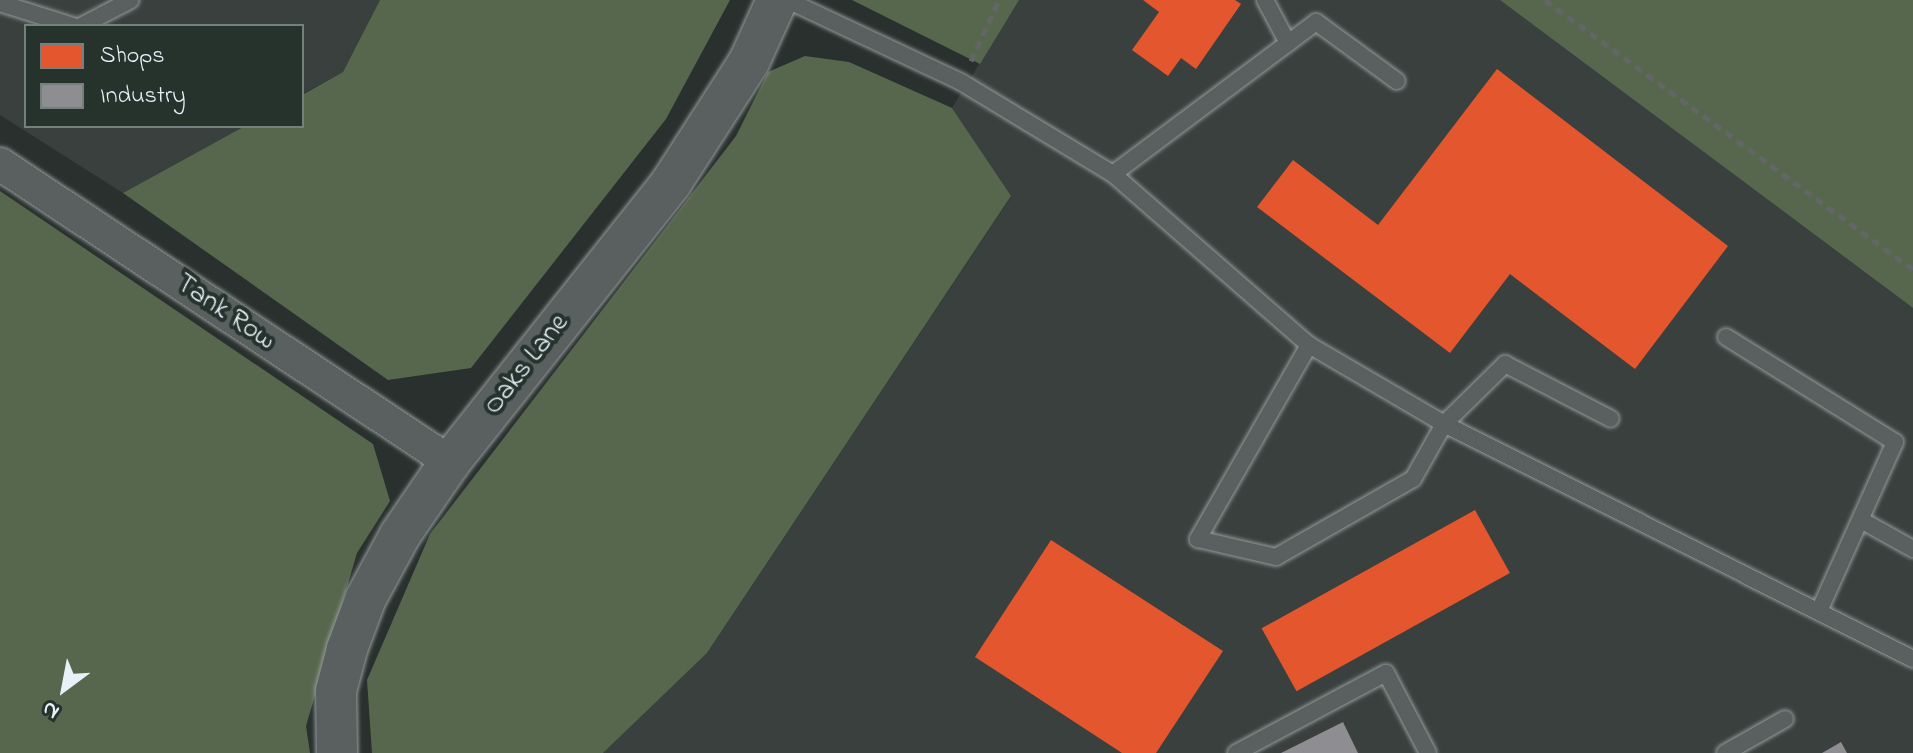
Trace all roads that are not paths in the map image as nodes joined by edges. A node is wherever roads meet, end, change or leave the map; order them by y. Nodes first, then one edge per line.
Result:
1 (131, 0) edge
2 (777, 0) edge
3 (787, 0) edge
4 (1265, 0) edge
5 (0, 3) edge
6 (67, 24) edge
7 (85, 24) edge
8 (1288, 43) junction
9 (1397, 81) dead end
10 (0, 164) edge
11 (1113, 174) junction
12 (1726, 337) dead end
13 (1309, 345) junction
14 (1611, 419) dead end
15 (1444, 424) junction
16 (450, 462) junction
17 (1861, 520) junction
18 (1913, 549) edge
19 (1819, 611) junction
20 (1913, 659) edge
21 (1785, 719) dead end
22 (337, 753) edge
23 (1236, 753) edge
24 (1428, 753) edge
25 (1725, 753) edge

1 - 7 lane
2 - 16 street, Oaks Lane
3 - 11 lane
4 - 8 lane
5 - 6 lane
8 - 9 lane
8 - 11 lane
10 - 16 street, Tank Row
11 - 13 lane
12 - 17 lane
13 - 15 lane
13 - 15 lane
14 - 15 lane
15 - 19 lane
16 - 22 street, Oaks Lane
17 - 18 lane
17 - 19 lane
19 - 20 lane
21 - 25 lane
23 - 24 lane

